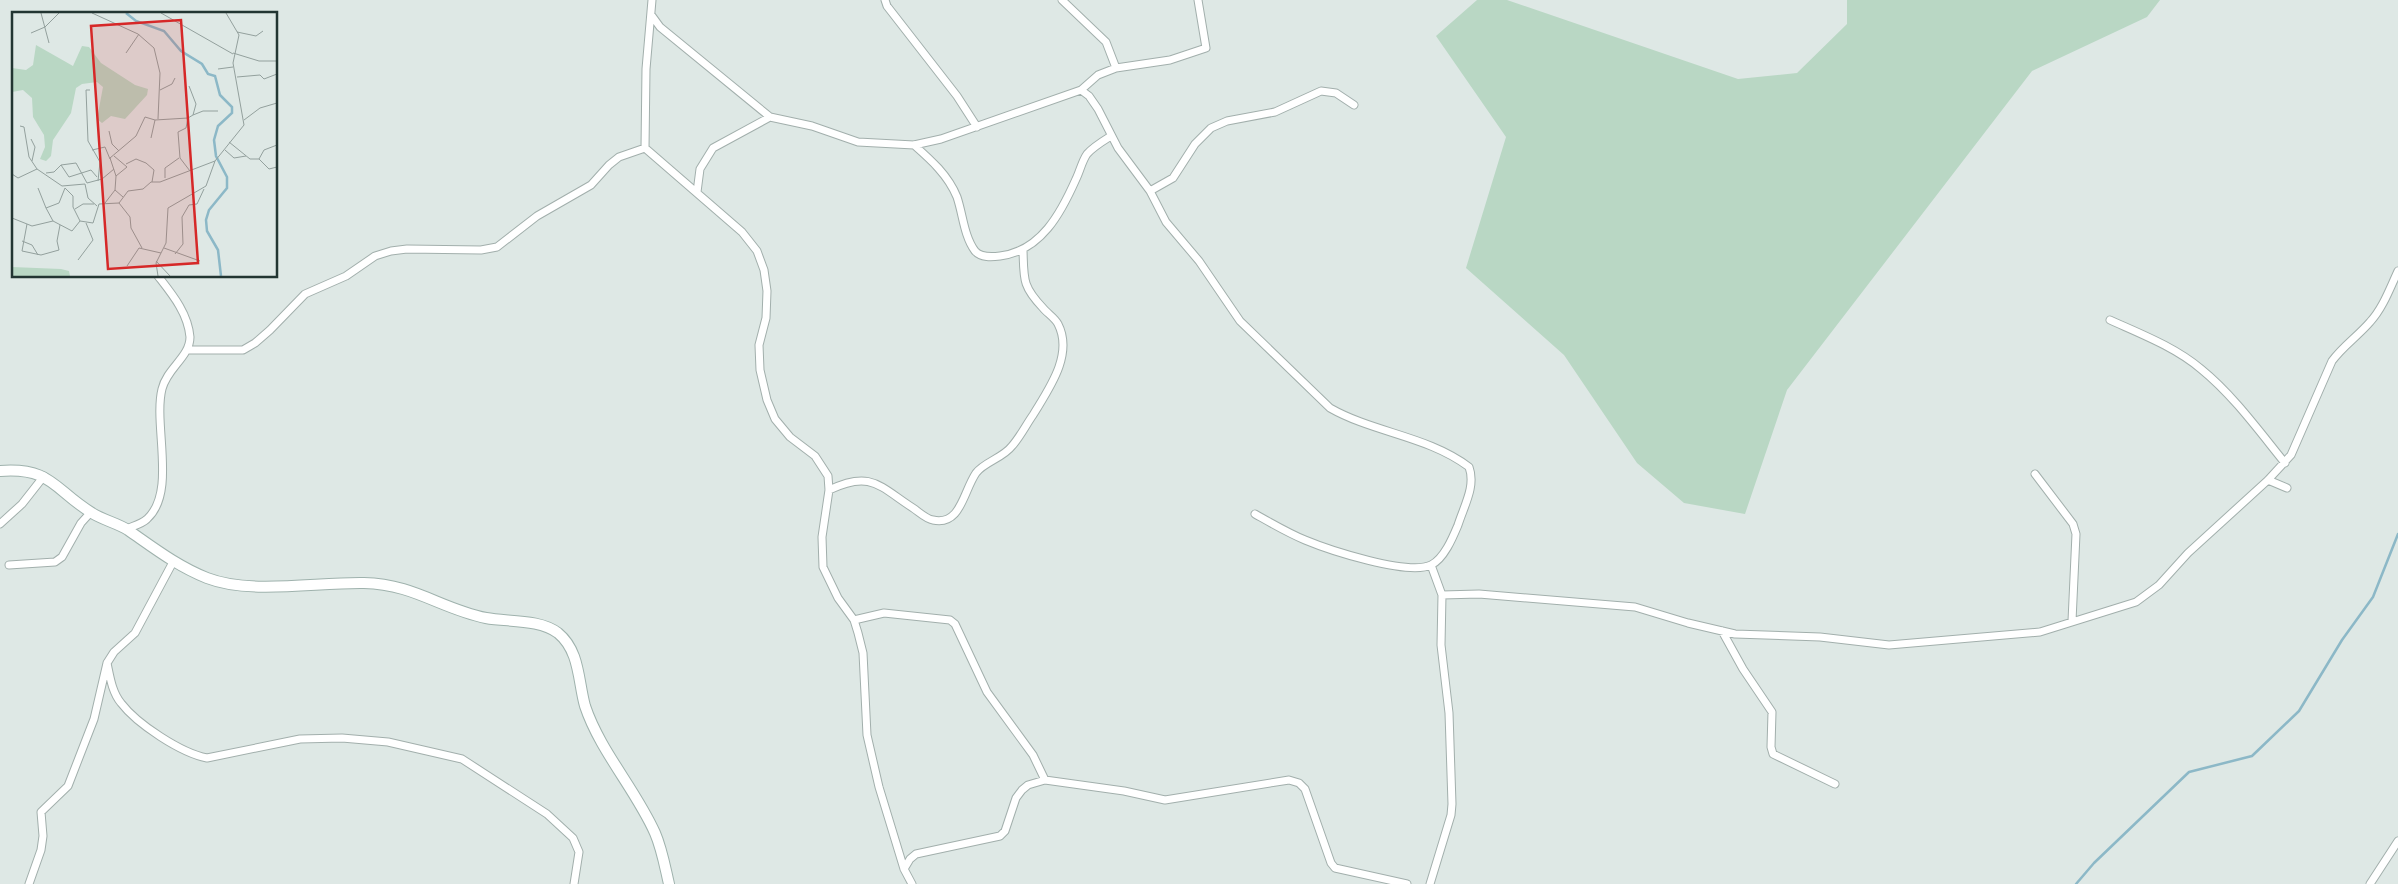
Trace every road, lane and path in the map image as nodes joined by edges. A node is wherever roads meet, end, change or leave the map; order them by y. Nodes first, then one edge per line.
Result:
1 (652, 0) edge
2 (885, 0) edge
3 (1062, 0) edge
4 (1198, 0) edge
5 (652, 16) junction
6 (1116, 68) junction
7 (1081, 90) junction
8 (1354, 105) dead end
9 (770, 117) junction
10 (976, 127) junction
11 (1111, 136) junction
12 (914, 145) junction
13 (645, 148) junction
14 (1150, 191) junction
15 (697, 192) junction
16 (1023, 250) junction
17 (2398, 271) edge
18 (160, 278) edge
19 (2110, 320) dead end
20 (188, 350) junction
21 (2285, 463) junction
22 (0, 471) edge
23 (2278, 471) junction
24 (2035, 474) dead end
25 (44, 476) junction
26 (2268, 480) junction
27 (829, 490) junction
28 (91, 512) junction
29 (1255, 514) dead end
30 (0, 524) edge
31 (126, 529) junction
32 (173, 562) junction
33 (9, 565) dead end
34 (1431, 565) junction
35 (1442, 595) junction
36 (854, 620) junction
37 (2072, 622) junction
38 (1722, 631) junction
39 (107, 663) junction
40 (1045, 780) junction
41 (1835, 784) dead end
42 (2398, 841) edge
43 (904, 869) junction
44 (29, 884) edge
45 (574, 884) edge
46 (669, 884) edge
47 (912, 884) edge
48 (1406, 884) edge
49 (1430, 884) edge
50 (2370, 884) edge

1 - 5 street
2 - 10 street
3 - 6 street
4 - 6 street
5 - 9 street
5 - 13 street
6 - 7 street
7 - 10 street
7 - 11 street
8 - 14 street
9 - 12 street
9 - 15 street
10 - 12 street
11 - 14 street
11 - 16 street
12 - 16 street
13 - 15 street
13 - 20 street
14 - 34 street
15 - 27 street
16 - 27 street
17 - 21 street
18 - 20 street
19 - 21 street
20 - 31 street
21 - 23 street
22 - 25 street
23 - 26 street
23 - 26 street
24 - 37 street
25 - 28 street
25 - 30 street
26 - 37 street
27 - 36 street
28 - 31 street
28 - 33 street
29 - 34 street
31 - 32 street
32 - 39 street
32 - 46 street
34 - 35 street
35 - 38 street
35 - 49 street
36 - 40 street
36 - 43 street
37 - 38 street
38 - 41 street
39 - 44 street
39 - 45 street
40 - 43 street
40 - 48 street
42 - 50 street
43 - 47 street

